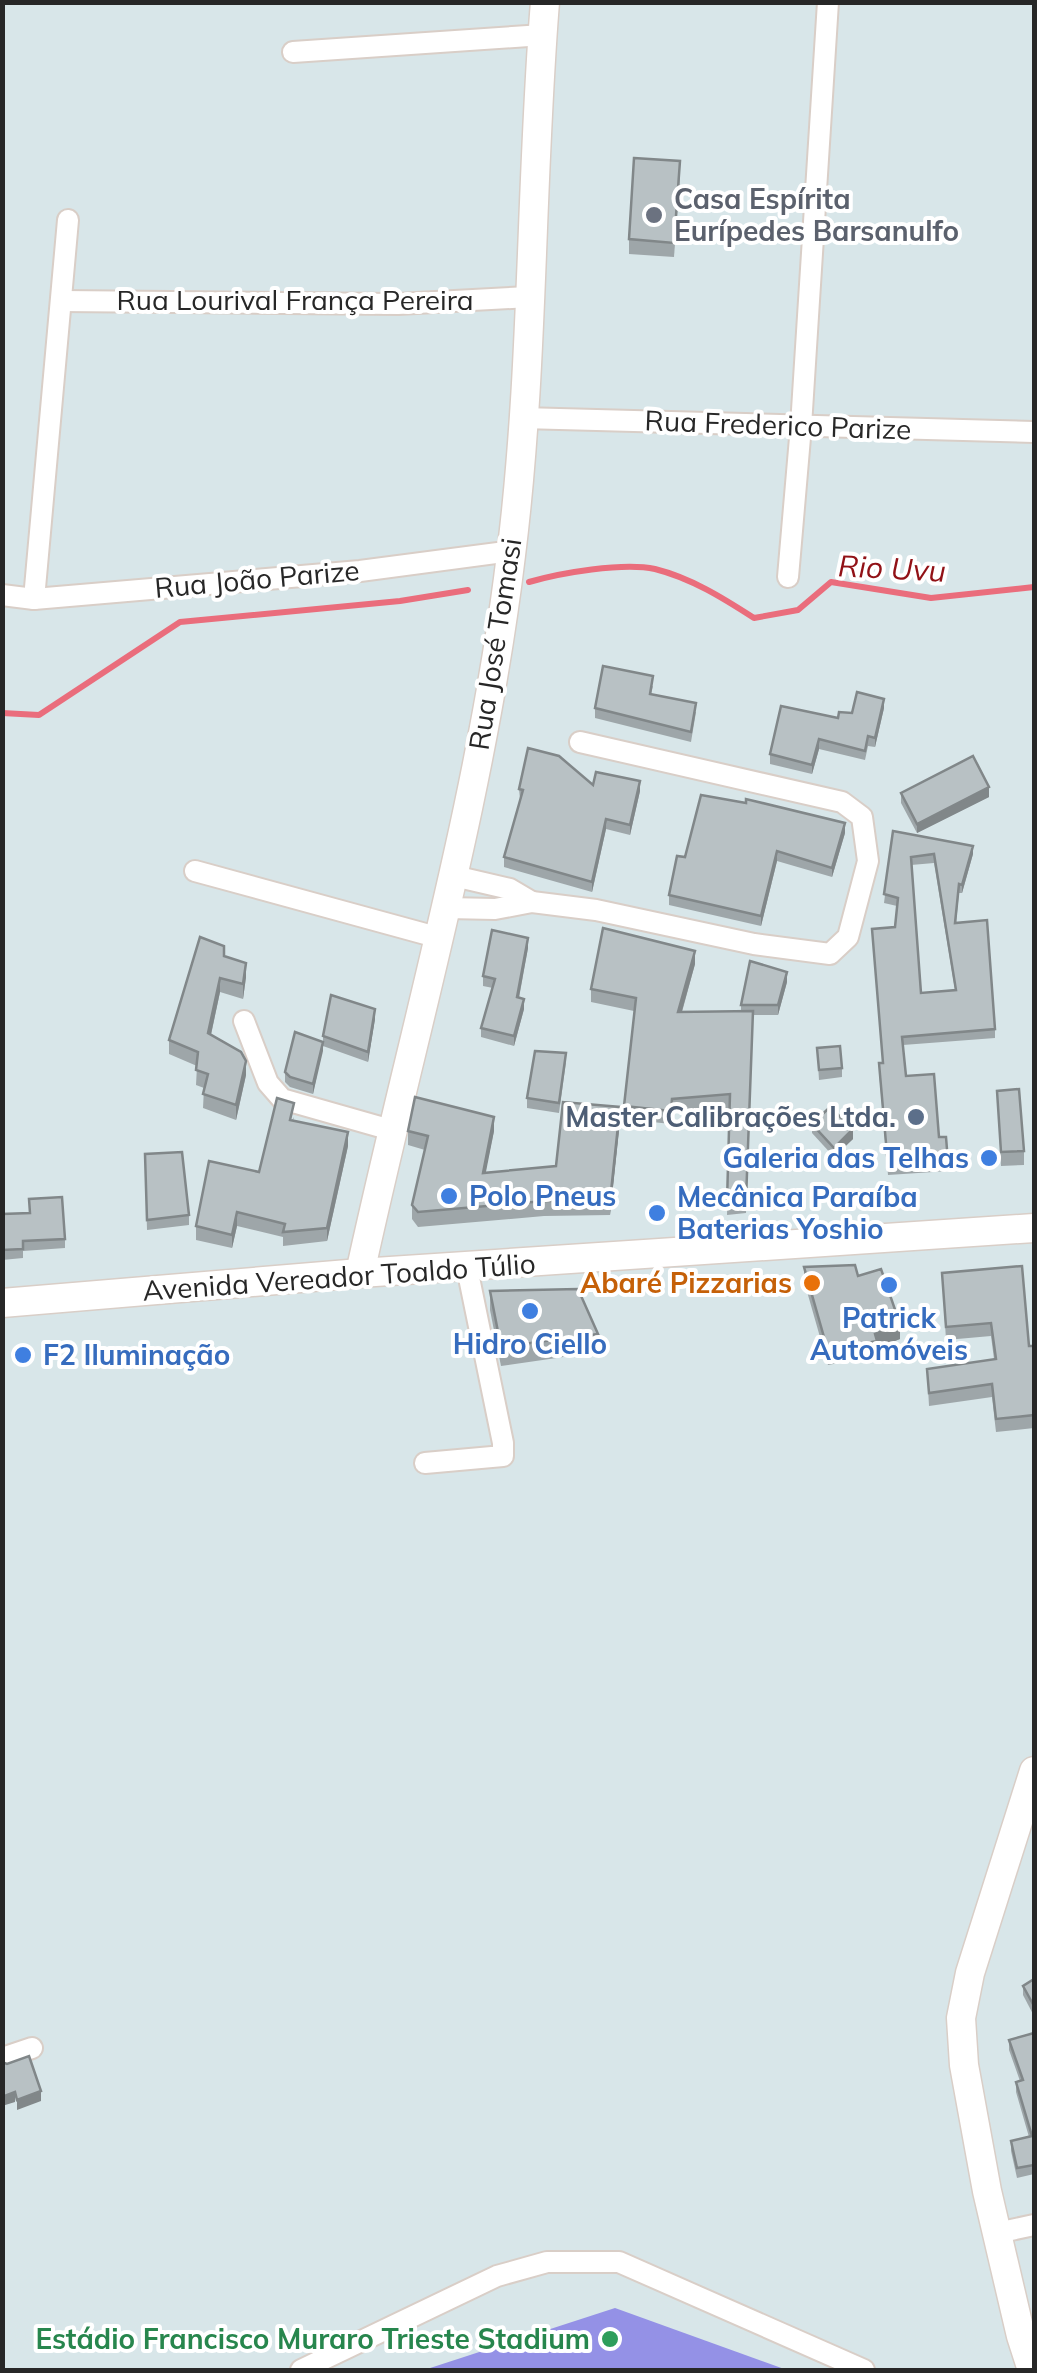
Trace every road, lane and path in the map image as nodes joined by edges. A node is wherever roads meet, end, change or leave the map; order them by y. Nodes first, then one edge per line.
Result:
1 (546, 2) edge
2 (828, 2) edge
3 (543, 35) junction
4 (294, 52) dead end
5 (68, 220) dead end
6 (529, 296) junction
7 (61, 302) junction
8 (522, 418) junction
9 (802, 426) junction
10 (1034, 432) edge
11 (512, 551) junction
12 (788, 577) dead end
13 (2, 595) edge
14 (34, 598) junction
15 (580, 742) dead end
16 (195, 871) dead end
17 (454, 876) junction
18 (532, 902) junction
19 (447, 908) junction
20 (440, 938) junction
21 (244, 1021) dead end
22 (391, 1130) junction
23 (1034, 1228) edge
24 (467, 1268) junction
25 (360, 1274) junction
26 (2, 1303) edge
27 (425, 1463) dead end
28 (1034, 1771) edge
29 (32, 2048) dead end
30 (2, 2058) edge
31 (1034, 2224) edge
32 (996, 2233) junction
33 (301, 2370) edge
34 (864, 2370) edge
35 (1032, 2370) edge

1 - 3 street, Rua José Tomasi
2 - 9 street
3 - 4 street
3 - 6 street, Rua José Tomasi
5 - 7 street
6 - 7 street, Rua Lourival França Pereira
6 - 8 street, Rua José Tomasi
7 - 14 street
8 - 9 street, Rua Frederico Parize
8 - 11 street, Rua José Tomasi
9 - 10 street, Rua Frederico Parize
9 - 12 street
11 - 14 street, Rua João Parize
11 - 17 street, Rua José Tomasi
13 - 14 street, Rua João Parize
15 - 18 street
16 - 20 street
17 - 18 street
17 - 19 street, Rua José Tomasi
18 - 19 street
19 - 20 street, Rua José Tomasi
20 - 22 street, Rua José Tomasi
21 - 22 street
22 - 25 street, Rua José Tomasi
23 - 24 street, Avenida Vereador Toaldo Túlio
24 - 25 street, Avenida Vereador Toaldo Túlio
24 - 27 street
25 - 26 street, Avenida Vereador Toaldo Túlio
28 - 32 street
29 - 30 street
31 - 32 street
32 - 35 street
33 - 34 street

